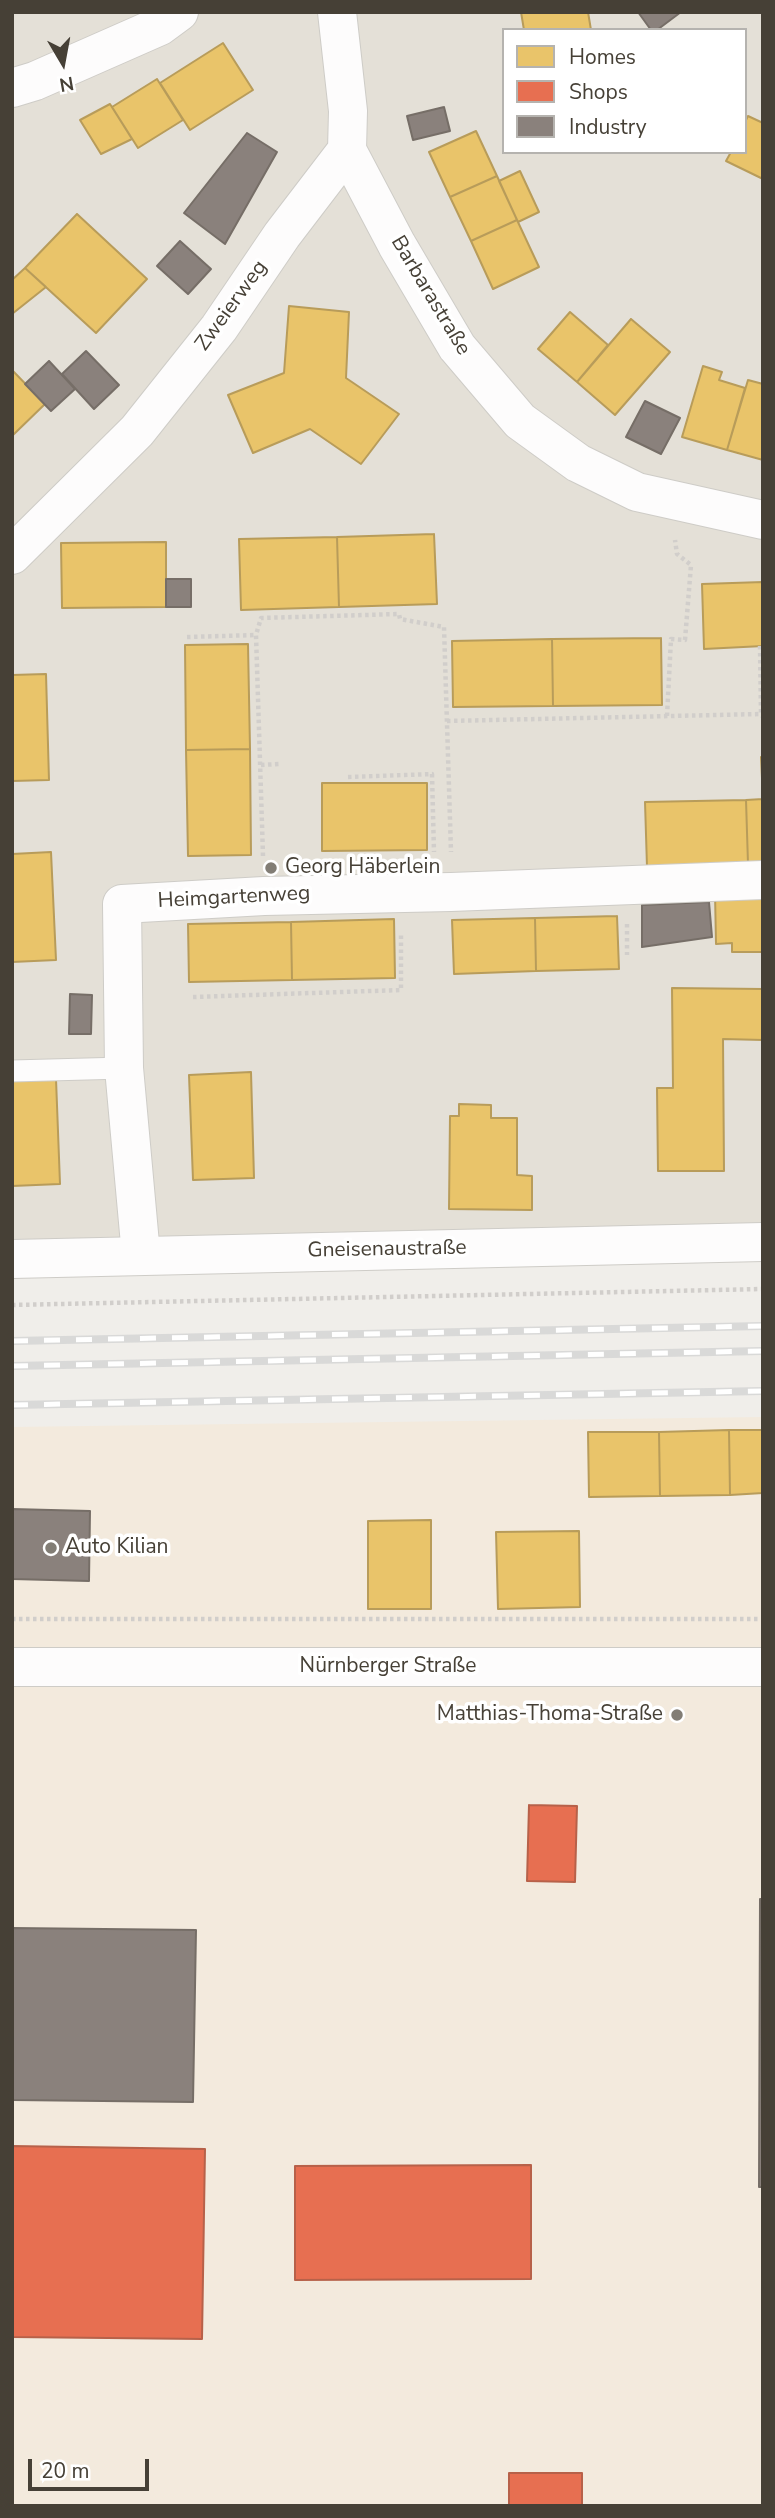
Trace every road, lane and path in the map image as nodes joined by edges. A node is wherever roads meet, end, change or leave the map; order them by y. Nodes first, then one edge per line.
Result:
1 (179, 12) edge
2 (337, 12) edge
3 (12, 88) edge
4 (347, 150) junction
5 (763, 520) edge
6 (18, 538) edge
7 (675, 539) dead end
8 (256, 635) junction
9 (187, 637) dead end
10 (760, 646) dead end
11 (667, 716) junction
12 (762, 716) edge
13 (447, 722) junction
14 (279, 764) dead end
15 (261, 765) junction
16 (348, 777) dead end
17 (451, 853) dead end
18 (763, 880) edge
19 (418, 892) junction
20 (264, 896) junction
21 (627, 913) dead end
22 (627, 955) dead end
23 (193, 997) dead end
24 (124, 1068) junction
25 (12, 1071) edge
26 (763, 1242) edge
27 (141, 1255) junction
28 (12, 1259) edge
29 (763, 1289) edge
30 (12, 1305) edge
31 (12, 1619) edge
32 (763, 1619) edge
33 (12, 1667) edge
34 (763, 1667) edge

1 - 3 street
2 - 4 street
4 - 5 street, Barbarastraße
4 - 6 street, Zweierweg
7 - 11 path
8 - 9 path
8 - 13 path
8 - 15 path
10 - 12 path
11 - 12 path
11 - 13 path
13 - 17 path
14 - 15 path
15 - 20 path
16 - 19 path
18 - 19 street, Heimgartenweg
19 - 20 street, Heimgartenweg
19 - 23 path
20 - 24 street, Heimgartenweg
21 - 22 path
24 - 25 lane
24 - 27 street, Heimgartenweg
26 - 27 street, Gneisenaustraße
27 - 28 street, Gneisenaustraße
29 - 30 path
31 - 32 path
33 - 34 street, Nürnberger Straße

